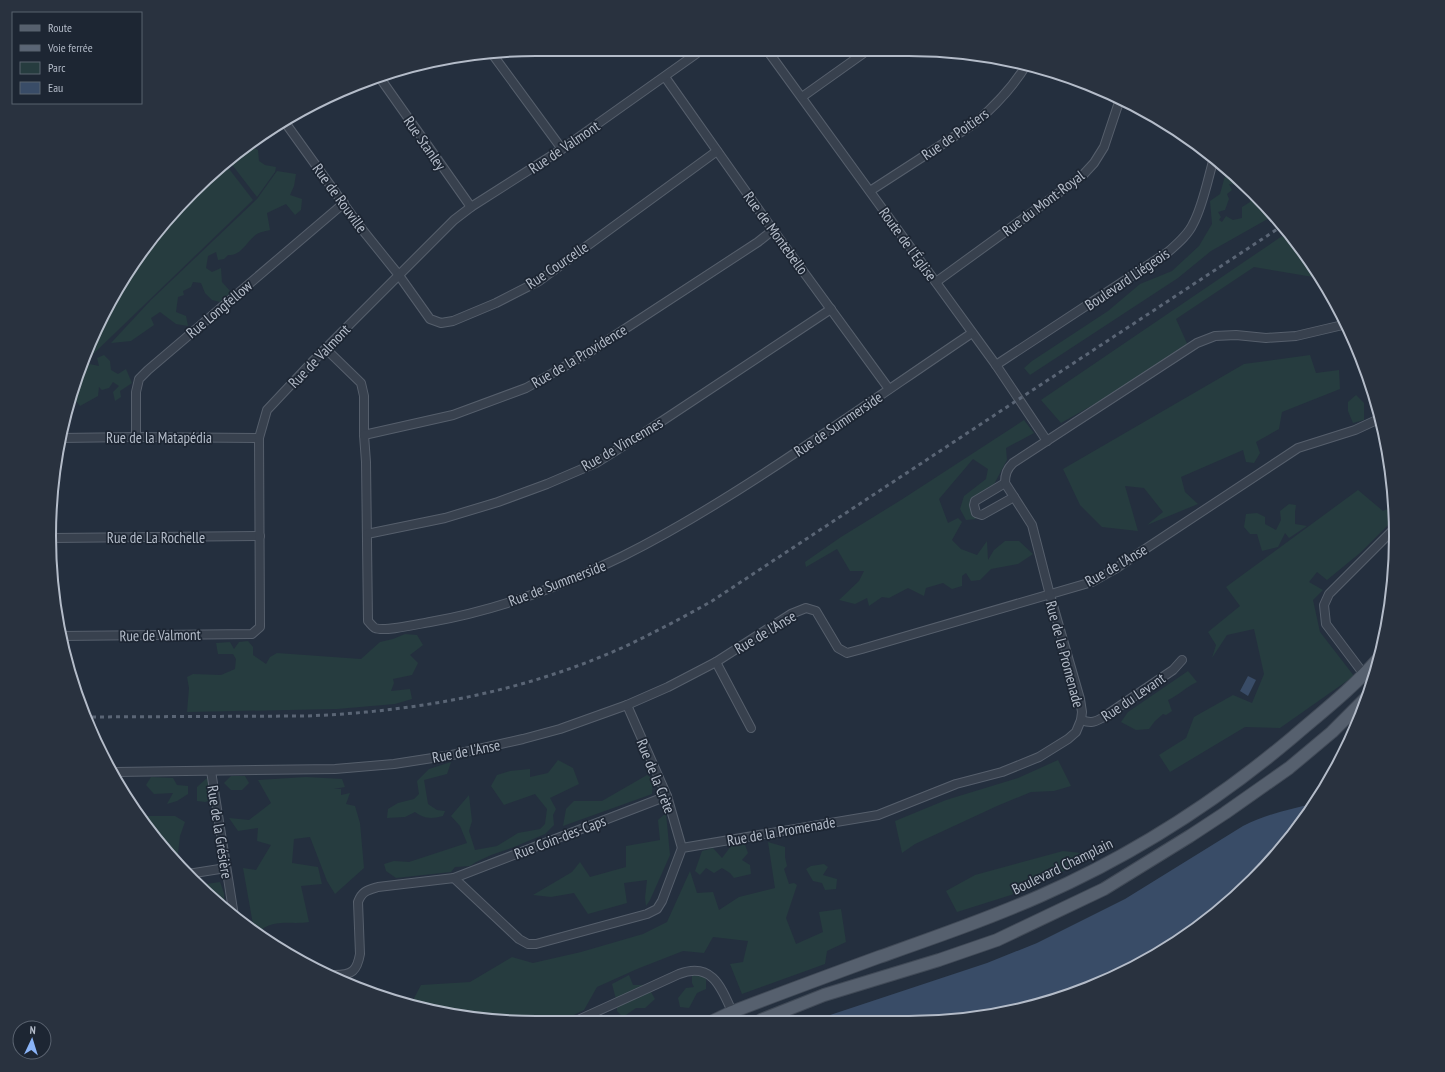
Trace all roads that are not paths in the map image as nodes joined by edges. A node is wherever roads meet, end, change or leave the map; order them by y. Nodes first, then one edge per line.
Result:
1 (694, 56) edge
2 (772, 56) edge
3 (859, 56) edge
4 (495, 58) edge
5 (1023, 70) edge
6 (665, 77) junction
7 (382, 81) edge
8 (802, 96) junction
9 (1118, 105) edge
10 (287, 125) edge
11 (562, 149) junction
12 (717, 151) junction
13 (1212, 164) edge
14 (870, 191) junction
15 (344, 203) junction
16 (471, 207) junction
17 (773, 230) junction
18 (398, 274) junction
19 (936, 282) junction
20 (831, 310) junction
21 (1339, 325) edge
22 (972, 333) junction
23 (326, 349) junction
24 (996, 365) junction
25 (889, 389) junction
26 (1375, 421) edge
27 (364, 435) junction
28 (136, 437) junction
29 (66, 438) edge
30 (259, 438) junction
31 (1047, 441) junction
32 (1005, 483) junction
33 (1014, 497) junction
34 (367, 534) junction
35 (1389, 534) edge
36 (260, 536) junction
37 (56, 538) edge
38 (1050, 595) junction
39 (66, 636) edge
40 (1182, 660) dead end
41 (716, 662) junction
42 (1371, 666) edge
43 (1364, 674) junction
44 (1367, 679) edge
45 (627, 705) junction
46 (1357, 707) edge
47 (1080, 720) junction
48 (751, 728) dead end
49 (211, 771) junction
50 (118, 772) edge
51 (667, 796) junction
52 (682, 848) junction
53 (226, 868) junction
54 (195, 873) edge
55 (454, 878) junction
56 (233, 907) edge
57 (342, 975) edge
58 (589, 1016) edge
59 (734, 1016) edge
60 (771, 1016) edge

1 - 6 street, Rue de Valmont
2 - 8 street, Route de l'Église
3 - 8 street
4 - 11 street
5 - 14 street, Rue de Poitiers
6 - 11 street, Rue de Valmont
6 - 12 street, Rue de Montebello
7 - 16 street, Rue Stanley
8 - 14 street, Route de l'Église
9 - 19 street, Rue du Mont-Royal
10 - 15 street, Rue de Rouville
11 - 16 street, Rue de Valmont
12 - 17 street, Rue de Montebello
12 - 18 street, Rue Courcelle
13 - 24 street, Boulevard Liégeois
14 - 19 street, Route de l'Église
15 - 18 street, Rue de Rouville
15 - 28 street, Rue Longfellow
16 - 18 street, Rue de Valmont
17 - 20 street, Rue de Montebello
17 - 27 street, Rue de la Providence
18 - 23 street, Rue de Valmont
19 - 22 street, Route de l'Église
20 - 25 street, Rue de Montebello
20 - 34 street, Rue de Vincennes
21 - 31 street
22 - 24 street, Route de l'Église
22 - 25 street, Rue de Summerside
23 - 27 street, Rue de Summerside
23 - 30 street, Rue de Valmont
24 - 31 street, Route de l'Église
25 - 34 street, Rue de Summerside
26 - 38 street, Rue de l'Anse
27 - 34 street, Rue de Summerside
28 - 29 street, Rue de la Matapédia
28 - 30 street, Rue de la Matapédia
30 - 36 street, Rue de Valmont
31 - 32 street
32 - 33 street, Rue de la Promenade
32 - 33 street
33 - 38 street, Rue de la Promenade
35 - 43 street
36 - 37 street, Rue de La Rochelle
36 - 39 street, Rue de Valmont
38 - 41 street, Rue de l'Anse
38 - 47 street, Rue de la Promenade
40 - 47 street, Rue du Levant
41 - 45 street, Rue de l'Anse
41 - 48 street
42 - 43 main road, Boulevard Champlain
43 - 44 street
43 - 59 main road, Boulevard Champlain
45 - 49 street, Rue de l'Anse
45 - 51 street, Rue de la Crète
46 - 60 main road
47 - 52 street, Rue de la Promenade
49 - 50 street, Rue de l'Anse
49 - 53 street, Rue de la Grésière
51 - 52 street, Rue de la Crète
51 - 55 street, Rue Coin-des-Caps
52 - 55 street
53 - 54 street
53 - 56 street, Rue de la Grésière
55 - 57 street
58 - 59 street

